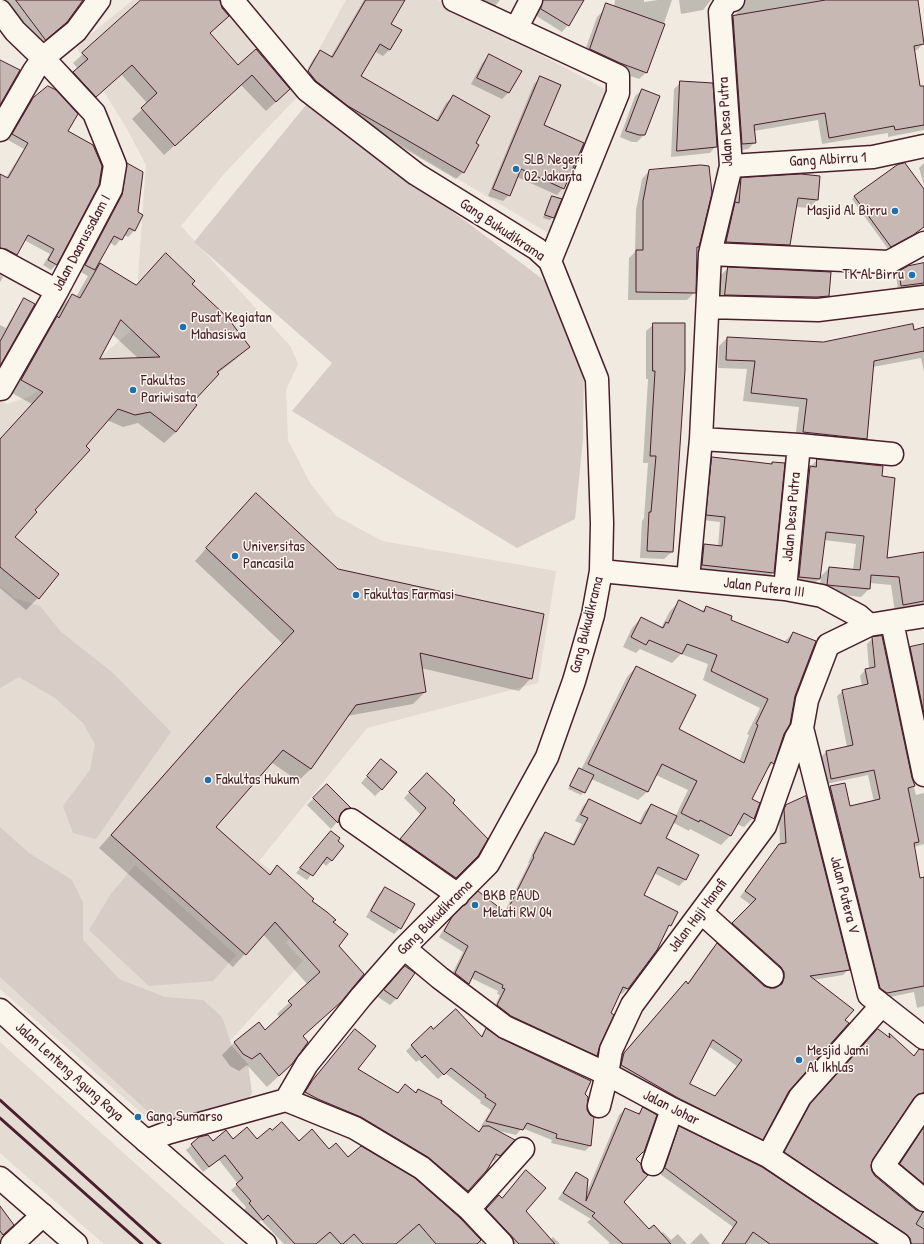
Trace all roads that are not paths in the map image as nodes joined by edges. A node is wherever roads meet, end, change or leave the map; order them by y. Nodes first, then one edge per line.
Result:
1 (99, 0) edge
2 (232, 0) edge
3 (454, 0) edge
4 (531, 0) edge
5 (726, 6) edge
6 (0, 11) edge
7 (516, 29) junction
8 (7, 37) edge
9 (43, 58) junction
10 (0, 130) edge
11 (924, 146) edge
12 (731, 166) junction
13 (924, 243) edge
14 (710, 254) junction
15 (0, 260) edge
16 (550, 261) junction
17 (57, 291) junction
18 (924, 297) edge
19 (708, 307) junction
20 (0, 388) edge
21 (701, 439) junction
22 (799, 445) junction
23 (892, 454) dead end
24 (610, 572) junction
25 (688, 580) junction
26 (785, 589) junction
27 (924, 616) edge
28 (892, 622) junction
29 (869, 625) junction
30 (802, 728) junction
31 (924, 775) edge
32 (351, 820) dead end
33 (458, 895) junction
34 (700, 912) junction
35 (404, 948) junction
36 (772, 976) dead end
37 (882, 1005) junction
38 (0, 1010) edge
39 (924, 1038) edge
40 (607, 1074) junction
41 (286, 1100) junction
42 (924, 1105) edge
43 (599, 1106) dead end
44 (672, 1109) junction
45 (146, 1141) junction
46 (523, 1148) dead end
47 (768, 1156) junction
48 (653, 1164) dead end
49 (0, 1178) edge
50 (924, 1200) edge
51 (469, 1209) junction
52 (43, 1215) junction
53 (12, 1244) edge
54 (76, 1244) edge
55 (265, 1244) edge
56 (502, 1244) edge
57 (899, 1244) edge

1 - 9 street
2 - 16 street, Gang Bukudikrama
3 - 7 street
4 - 7 street
5 - 12 street, Jalan Desa Putra
6 - 8 street, Jalan Daarussalam I
7 - 16 street
8 - 9 street, Jalan Daarussalam I
9 - 10 street
9 - 17 street, Jalan Daarussalam I
11 - 12 street, Gang Albirru 1
12 - 14 street, Jalan Desa Putra
13 - 14 street
14 - 19 street, Jalan Desa Putra
15 - 17 street
16 - 24 street, Gang Bukudikrama
17 - 20 street, Jalan Daarussalam I
18 - 19 street
19 - 21 street, Jalan Desa Putra
21 - 22 street
21 - 25 street, Jalan Desa Putra
22 - 23 street
22 - 26 street, Jalan Desa Putra
24 - 25 street, Jalan Putera III
24 - 33 street, Gang Bukudikrama
25 - 26 street, Jalan Putera III
26 - 29 street, Jalan Putera III
27 - 28 street
28 - 29 street
28 - 31 street
29 - 30 street
30 - 34 street, Jalan Haji Hanafi
30 - 37 street, Jalan Putera V
32 - 33 street
33 - 35 street, Gang Bukudikrama
34 - 36 street
34 - 40 street, Jalan Haji Hanafi
35 - 40 street, Jalan Johar
35 - 41 street, Gang Bukudikrama
37 - 39 street, Jalan Putera V
37 - 47 street
38 - 45 street, Jalan Lenteng Agung Raya
40 - 43 street, Jalan Haji Hanafi
40 - 44 street, Jalan Johar
41 - 45 street
41 - 51 street
42 - 50 street
44 - 47 street, Jalan Johar
44 - 48 street
45 - 55 street, Jalan Lenteng Agung Raya
46 - 51 street
47 - 57 street, Jalan Johar
49 - 52 street
51 - 56 street
52 - 53 street
52 - 54 street

